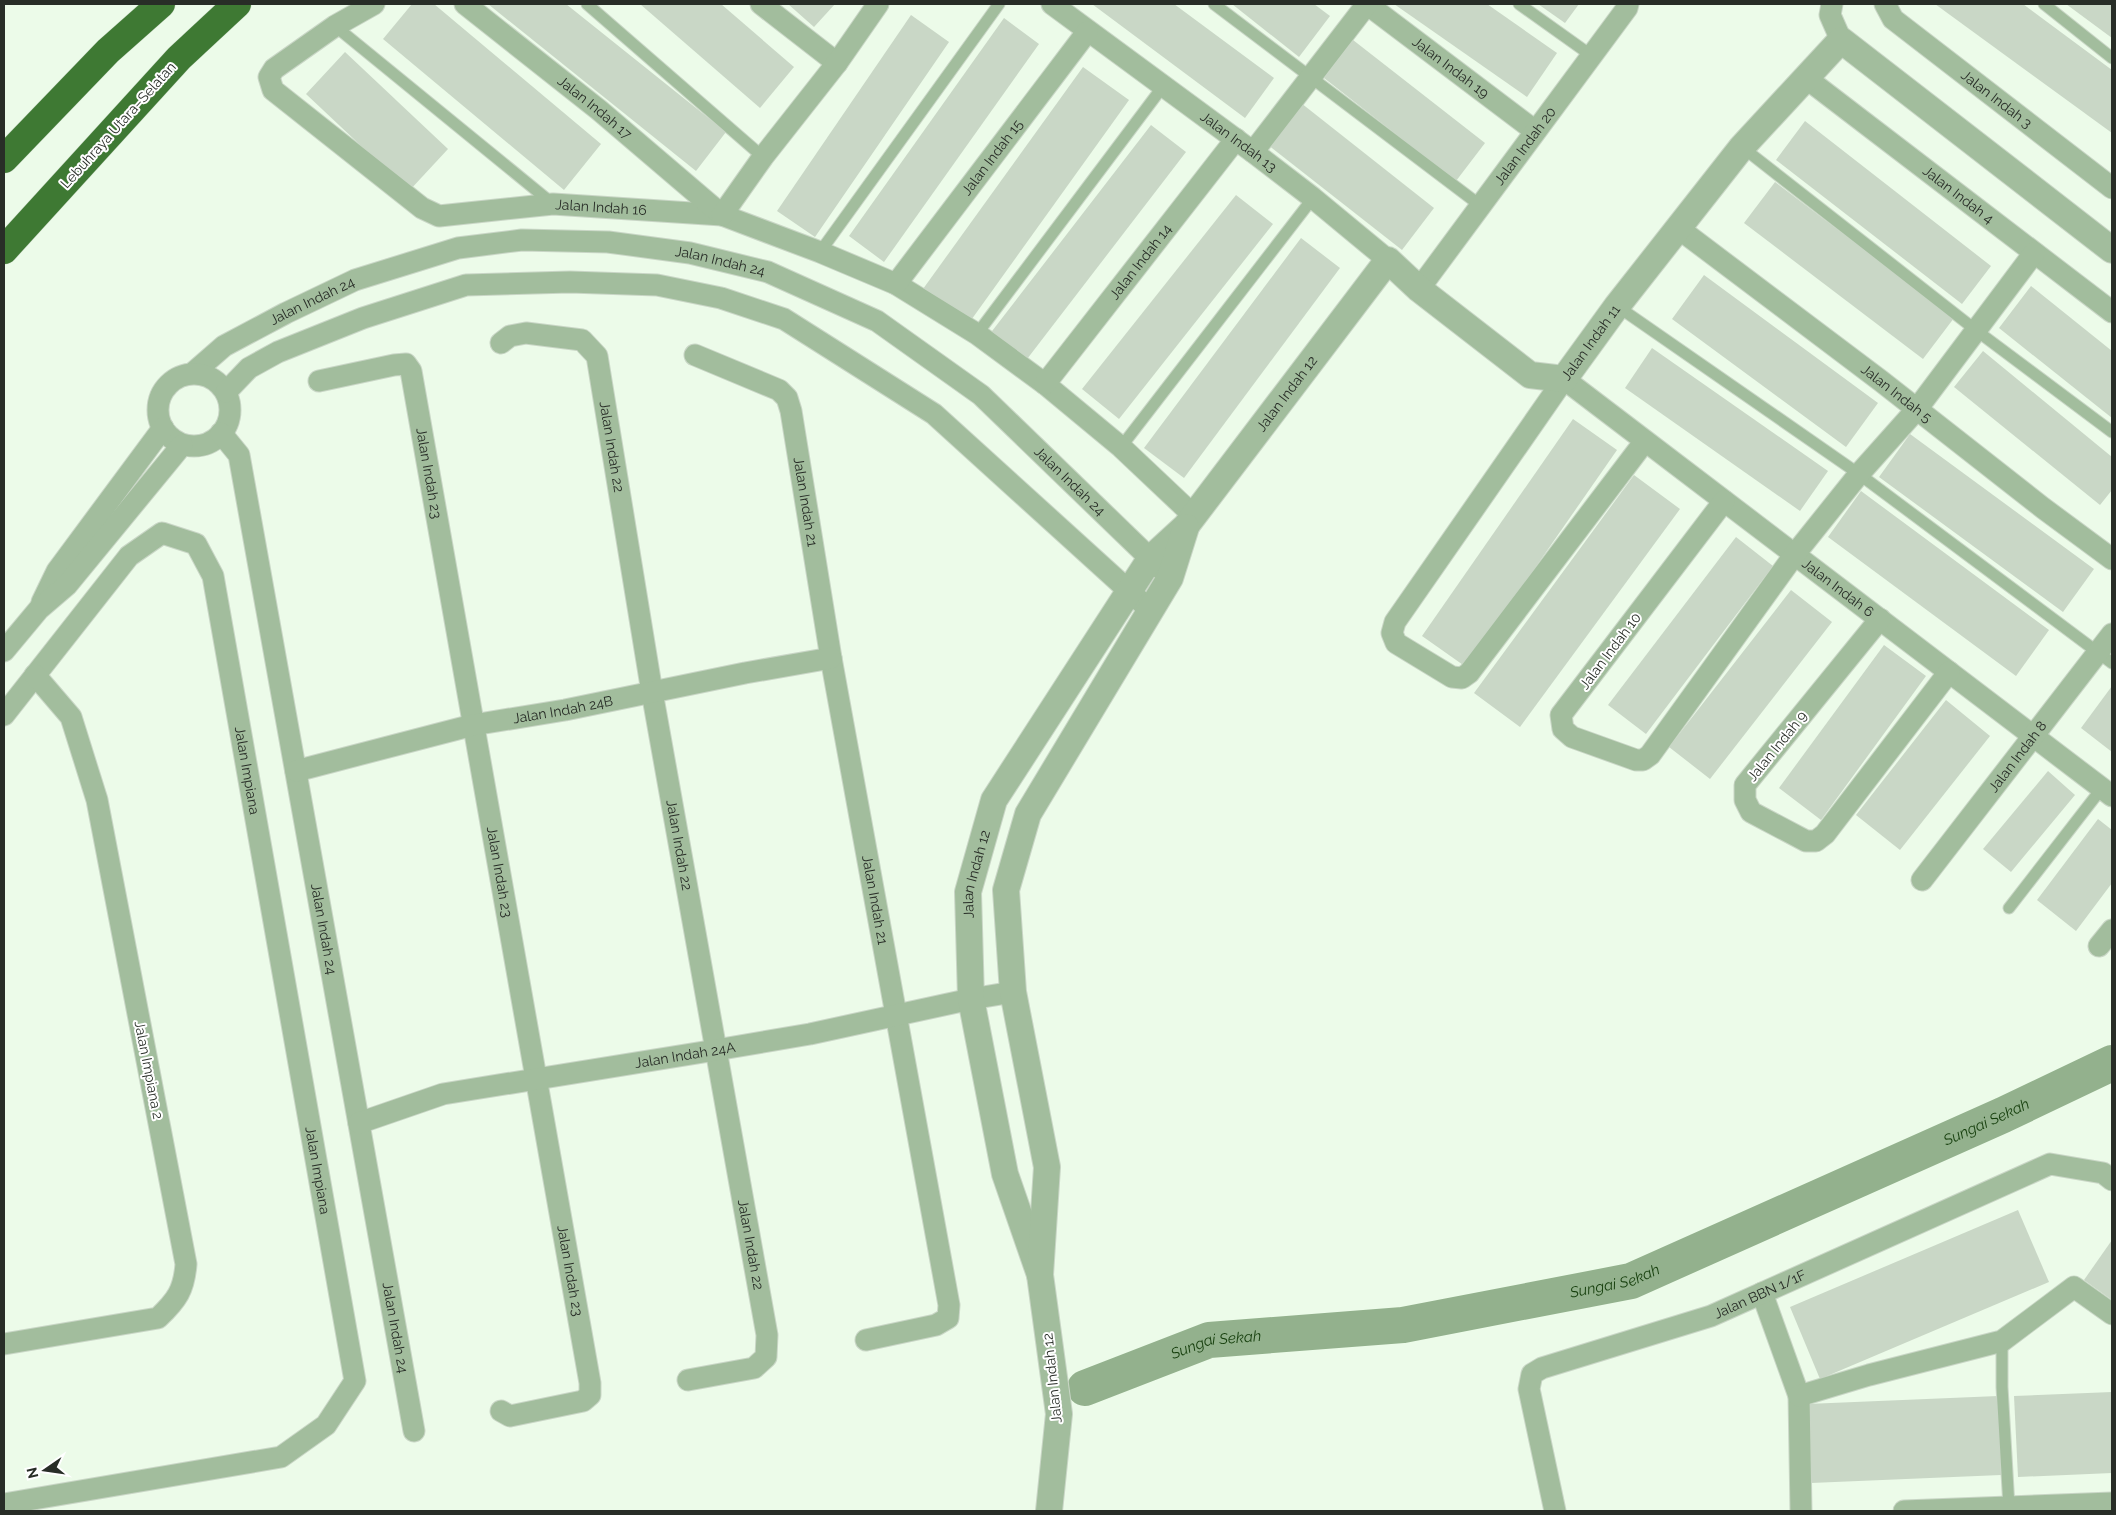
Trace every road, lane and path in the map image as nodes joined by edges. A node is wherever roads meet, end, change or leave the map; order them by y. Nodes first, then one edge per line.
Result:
1 (161, 4) edge
2 (237, 4) edge
3 (374, 4) edge
4 (465, 4) edge
5 (587, 4) edge
6 (761, 4) edge
7 (878, 4) edge
8 (999, 4) edge
9 (1052, 4) edge
10 (1214, 4) edge
11 (1367, 4) edge
12 (1518, 4) edge
13 (1628, 4) edge
14 (1832, 4) edge
15 (2044, 4) edge
16 (1885, 5) edge
17 (335, 26) junction
18 (1088, 32) junction
19 (1842, 40) junction
20 (1592, 56) junction
21 (2112, 58) edge
22 (838, 63) junction
23 (1311, 78) junction
24 (1806, 78) junction
25 (1164, 85) junction
26 (1534, 131) junction
27 (1236, 139) junction
28 (1742, 147) junction
29 (1253, 152) junction
30 (763, 157) junction
31 (4, 159) edge
32 (2110, 182) edge
33 (1314, 198) junction
34 (553, 204) junction
35 (1481, 206) junction
36 (722, 215) junction
37 (1678, 228) junction
38 (4, 250) edge
39 (2112, 250) edge
40 (820, 252) junction
41 (2034, 253) junction
42 (1388, 260) junction
43 (896, 284) junction
44 (1418, 289) junction
45 (1617, 306) junction
46 (2112, 312) edge
47 (1978, 331) junction
48 (977, 334) junction
49 (501, 343) dead end
50 (695, 355) dead end
51 (193, 373) junction
52 (1564, 379) junction
53 (319, 381) dead end
54 (1045, 384) junction
55 (226, 392) junction
56 (1917, 410) junction
57 (163, 428) junction
58 (2112, 432) edge
59 (222, 433) junction
60 (1645, 441) junction
61 (182, 445) junction
62 (1121, 447) junction
63 (1859, 474) junction
64 (1724, 501) junction
65 (1190, 520) junction
66 (1794, 554) junction
67 (1150, 558) junction
68 (2112, 559) edge
69 (1170, 578) junction
70 (1129, 591) junction
71 (39, 609) junction
72 (1150, 610) junction
73 (1880, 619) junction
74 (2112, 634) edge
75 (4, 651) edge
76 (2105, 657) edge
77 (831, 658) junction
78 (1949, 672) junction
79 (35, 675) junction
80 (652, 692) junction
81 (4, 715) edge
82 (473, 725) junction
83 (2033, 735) junction
84 (296, 771) junction
85 (2107, 792) edge
86 (1922, 880) dead end
87 (2010, 908) dead end
88 (1013, 992) junction
89 (971, 999) junction
90 (896, 1016) junction
91 (716, 1050) junction
92 (536, 1079) junction
93 (359, 1122) junction
94 (2112, 1180) edge
95 (1040, 1275) junction
96 (1762, 1293) junction
97 (2112, 1314) edge
98 (866, 1340) dead end
99 (2002, 1341) junction
100 (4, 1344) edge
101 (688, 1380) dead end
102 (1799, 1396) junction
103 (502, 1411) dead end
104 (414, 1431) dead end
105 (2112, 1503) edge
106 (4, 1504) edge
107 (2009, 1507) junction
108 (1968, 1510) edge
109 (1049, 1511) edge
110 (1555, 1511) edge
111 (1801, 1511) edge
112 (1904, 1511) edge

1 - 31 highway
2 - 38 highway, Lebuhraya Utara–Selatan
3 - 17 street
4 - 36 street, Jalan Indah 17
5 - 30 lane
6 - 22 street
7 - 22 street
8 - 40 lane
9 - 18 street, Jalan Indah 13
10 - 23 lane
11 - 23 street
11 - 26 street, Jalan Indah 19
12 - 20 lane
13 - 20 street, Jalan Indah 20
14 - 19 street
15 - 21 lane
16 - 32 street, Jalan Indah 3
17 - 34 lane
17 - 34 street, Jalan Indah 16
18 - 25 street, Jalan Indah 13
18 - 43 street, Jalan Indah 15
19 - 24 street, Jalan Indah 11
19 - 39 street
20 - 26 street, Jalan Indah 20
22 - 30 street
23 - 29 street
23 - 35 lane
24 - 28 street, Jalan Indah 11
24 - 41 street, Jalan Indah 4
25 - 27 street, Jalan Indah 13
25 - 48 lane
26 - 35 street, Jalan Indah 20
27 - 29 street, Jalan Indah 13
27 - 54 street, Jalan Indah 14
28 - 37 street, Jalan Indah 11
28 - 47 lane
29 - 33 street, Jalan Indah 13
30 - 36 street
33 - 42 street, Jalan Indah 13
33 - 62 lane
34 - 36 street, Jalan Indah 16
35 - 44 street, Jalan Indah 20
36 - 40 street
37 - 45 street, Jalan Indah 11
37 - 56 street, Jalan Indah 5
40 - 43 street
41 - 46 street, Jalan Indah 4
41 - 47 street
42 - 44 street, Jalan Indah 13
42 - 65 street, Jalan Indah 12
43 - 48 street
44 - 52 street, Jalan Indah 13
45 - 52 street, Jalan Indah 11
45 - 63 lane
47 - 56 street
47 - 58 lane
48 - 54 street
49 - 80 street, Jalan Indah 22
50 - 77 street, Jalan Indah 21
51 - 55 street
51 - 57 street
51 - 67 street, Jalan Indah 24
52 - 60 street, Jalan Indah 6
52 - 60 street, Jalan Indah 11
53 - 82 street, Jalan Indah 23
54 - 62 street
55 - 59 street
55 - 70 street
56 - 63 street
56 - 68 street, Jalan Indah 5
57 - 61 street
57 - 71 street
59 - 61 street
59 - 84 street, Jalan Indah 24
60 - 64 street, Jalan Indah 6
61 - 71 street
62 - 65 street
63 - 66 street
63 - 76 lane
64 - 66 street, Jalan Indah 6
64 - 66 street, Jalan Indah 10
65 - 67 street, Jalan Indah 12
65 - 69 street, Jalan Indah 12
66 - 73 street, Jalan Indah 6
67 - 69 street, Jalan Indah 24
67 - 70 street, Jalan Indah 12
69 - 72 street, Jalan Indah 12
70 - 72 street
70 - 89 street, Jalan Indah 12
71 - 75 street
72 - 88 street, Jalan Indah 12
73 - 78 street, Jalan Indah 6
73 - 78 street, Jalan Indah 9
74 - 76 street, Jalan Indah 8
76 - 83 street, Jalan Indah 8
77 - 80 street, Jalan Indah 24B
77 - 90 street, Jalan Indah 21
78 - 83 street, Jalan Indah 6
79 - 81 street
79 - 100 street, Jalan Impiana 2
79 - 106 street, Jalan Impiana
80 - 82 street, Jalan Indah 24B
80 - 91 street, Jalan Indah 22
82 - 84 street, Jalan Indah 24B
82 - 92 street, Jalan Indah 23
83 - 85 street, Jalan Indah 6
83 - 86 street, Jalan Indah 8
84 - 93 street, Jalan Indah 24
85 - 87 lane
88 - 89 street, Jalan Indah 24A
88 - 95 street, Jalan Indah 12
89 - 90 street, Jalan Indah 24A
89 - 95 street, Jalan Indah 12
90 - 91 street, Jalan Indah 24A
90 - 98 street, Jalan Indah 21
91 - 92 street, Jalan Indah 24A
91 - 101 street, Jalan Indah 22
92 - 93 street, Jalan Indah 24A
92 - 103 street, Jalan Indah 23
93 - 104 street, Jalan Indah 24
94 - 96 street, Jalan BBN 1/1F
95 - 109 street, Jalan Indah 12
96 - 102 street
96 - 110 street, Jalan BBN 1/1F
97 - 99 street
99 - 102 street
99 - 107 lane
102 - 111 street
105 - 107 street
107 - 108 street
108 - 112 street

